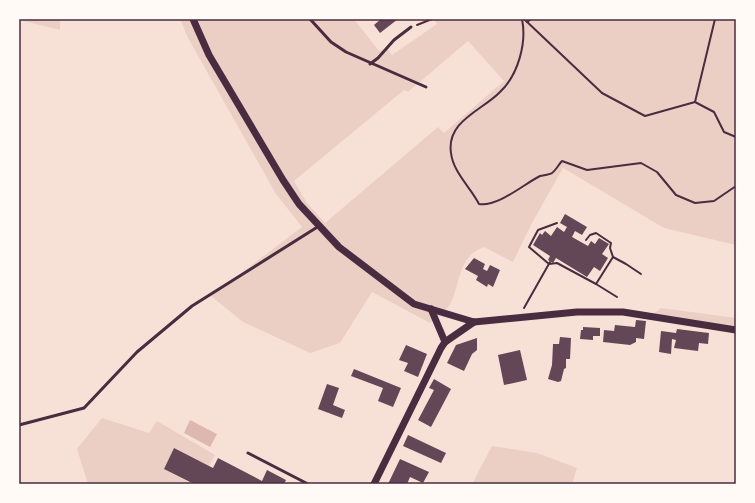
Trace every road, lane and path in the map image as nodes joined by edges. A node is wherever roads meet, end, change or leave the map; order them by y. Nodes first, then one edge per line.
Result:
1 (193, 19) edge
2 (310, 19) edge
3 (432, 19) edge
4 (523, 19) edge
5 (531, 19) edge
6 (715, 19) edge
7 (527, 22) junction
8 (411, 27) joint
9 (370, 64) junction
10 (426, 87) dead end
11 (695, 102) junction
12 (736, 138) edge
13 (736, 186) edge
14 (557, 223) dead end
15 (319, 226) junction
16 (586, 240) dead end
17 (613, 258) junction
18 (550, 263) junction
19 (641, 274) dead end
20 (596, 284) junction
21 (617, 297) dead end
22 (431, 309) junction
23 (518, 317) junction
24 (474, 322) junction
25 (736, 330) edge
26 (445, 342) junction
27 (19, 425) edge
28 (248, 453) dead end
29 (308, 484) edge
30 (374, 484) edge

1 - 15 street
2 - 9 lane
3 - 8 path
4 - 7 path
4 - 13 path
5 - 7 path
6 - 11 path
7 - 11 path
8 - 9 lane
9 - 10 lane
11 - 12 path
14 - 18 path
15 - 22 street
15 - 27 lane
16 - 17 path
17 - 19 path
17 - 20 path
18 - 20 path
18 - 23 path
20 - 21 path
22 - 24 street
22 - 26 street
23 - 24 street
23 - 25 street
24 - 26 street
26 - 30 street
28 - 29 lane

